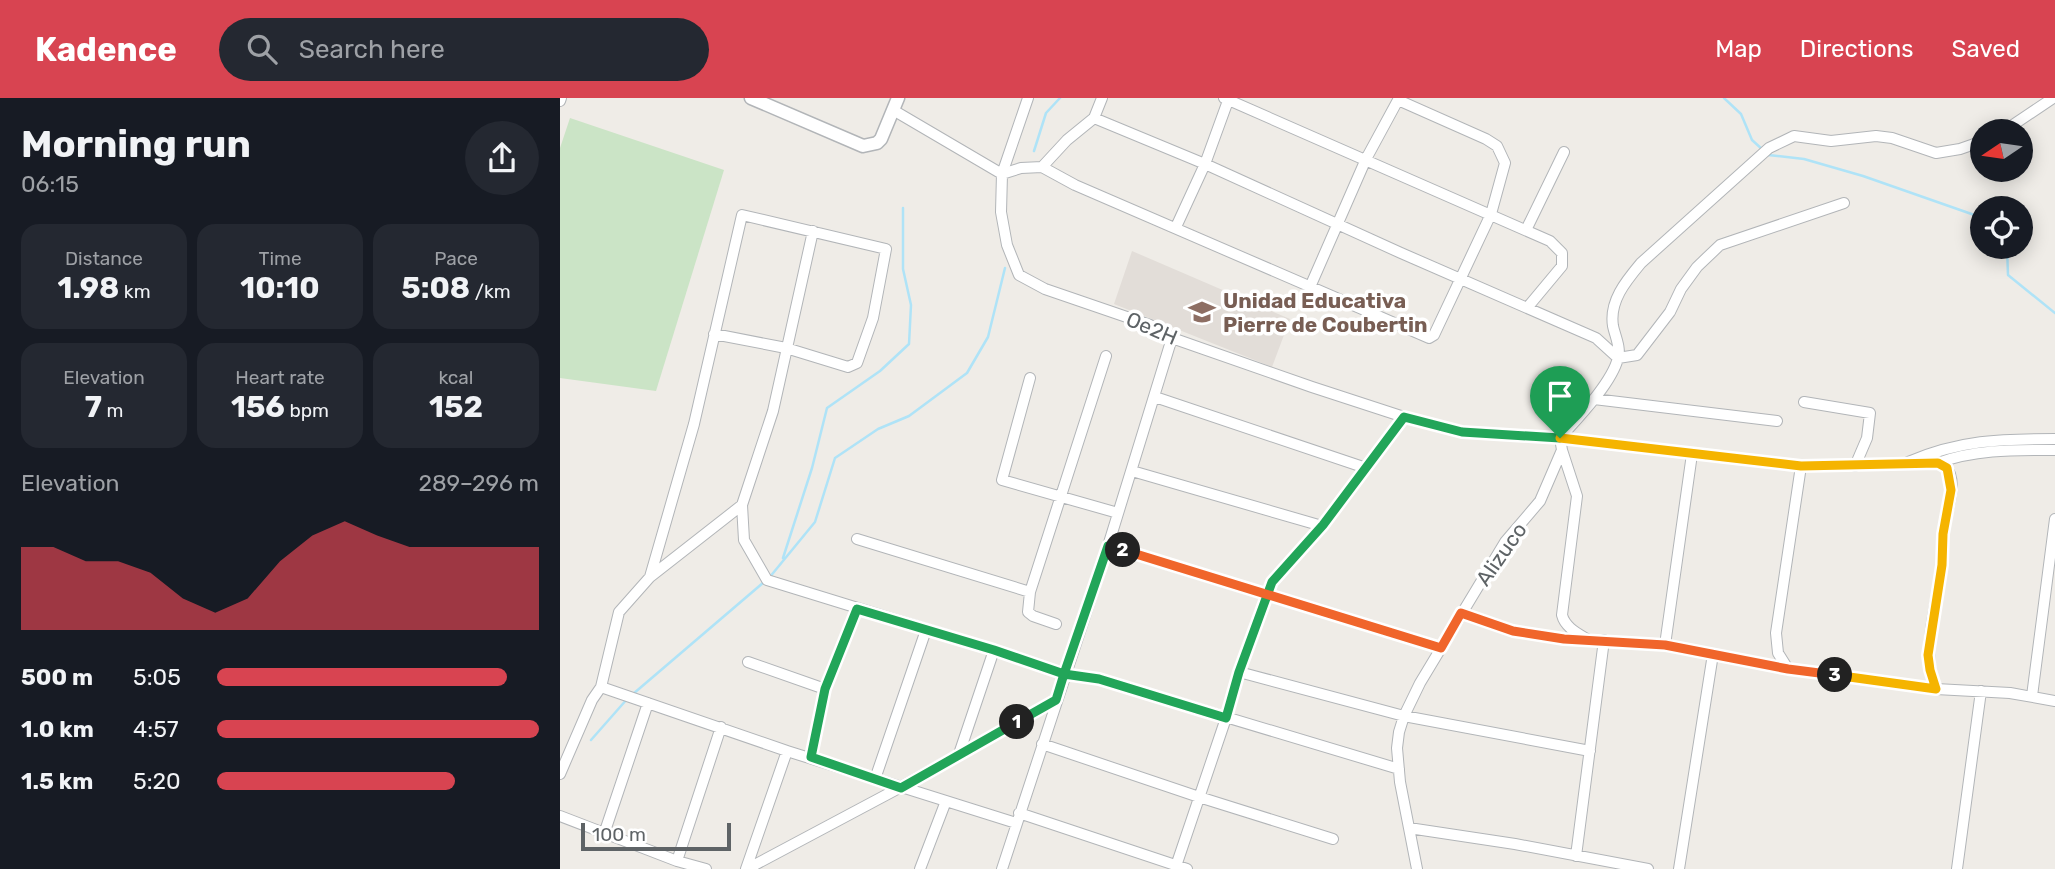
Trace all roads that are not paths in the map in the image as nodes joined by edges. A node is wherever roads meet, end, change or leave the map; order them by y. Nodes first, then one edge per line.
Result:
1 (751, 98) edge
2 (1028, 98) edge
3 (1102, 98) edge
4 (2053, 98) edge
5 (1227, 99) edge
6 (1396, 99) edge
7 (896, 104) edge
8 (1094, 118) junction
9 (2022, 119) edge
10 (1970, 146) edge
11 (1564, 152) dead end
12 (1366, 159) junction
13 (1205, 164) junction
14 (1041, 167) junction
15 (1002, 174) junction
16 (1844, 203) dead end
17 (1491, 215) junction
18 (1338, 225) junction
19 (1175, 227) junction
20 (1526, 230) junction
21 (813, 232) junction
22 (1460, 279) junction
23 (1310, 287) junction
24 (1527, 308) junction
25 (714, 334) junction
26 (1172, 338) junction
27 (786, 348) junction
28 (1106, 356) dead end
29 (1618, 358) junction
30 (1030, 378) dead end
31 (1155, 397) junction
32 (1594, 399) junction
33 (1804, 402) dead end
34 (1404, 417) junction
35 (1777, 421) dead end
36 (1560, 438) junction
37 (2055, 439) edge
38 (1562, 450) junction
39 (2055, 450) edge
40 (1692, 454) junction
41 (1905, 463) junction
42 (1938, 463) junction
43 (1801, 466) junction
44 (1855, 466) junction
45 (1366, 468) junction
46 (1132, 471) junction
47 (1061, 498) junction
48 (742, 505) junction
49 (1118, 513) junction
50 (2055, 519) edge
51 (1322, 526) junction
52 (857, 540) dead end
53 (1108, 546) junction
54 (650, 578) junction
55 (1030, 592) junction
56 (1266, 593) junction
57 (857, 609) junction
58 (1461, 613) junction
59 (1056, 624) dead end
60 (926, 630) junction
61 (1587, 640) junction
62 (1604, 640) junction
63 (1665, 645) junction
64 (1441, 648) junction
65 (994, 650) junction
66 (1713, 654) junction
67 (748, 662) dead end
68 (1788, 669) junction
69 (1239, 672) junction
70 (1064, 674) junction
71 (601, 687) junction
72 (825, 689) junction
73 (1936, 689) junction
74 (1981, 691) junction
75 (2032, 696) junction
76 (1056, 700) junction
77 (2055, 701) edge
78 (648, 703) junction
79 (1404, 716) junction
80 (1226, 718) junction
81 (721, 727) junction
82 (1042, 744) junction
83 (787, 751) junction
84 (1590, 751) junction
85 (959, 754) junction
86 (811, 757) junction
87 (1399, 769) junction
88 (560, 774) edge
89 (876, 779) junction
90 (901, 788) junction
91 (1199, 797) junction
92 (946, 801) junction
93 (560, 816) edge
94 (1017, 818) junction
95 (1409, 828) junction
96 (604, 834) junction
97 (1333, 839) dead end
98 (1576, 856) junction
99 (677, 861) junction
100 (1175, 867) edge
101 (706, 869) edge
102 (747, 869) edge
103 (920, 869) edge
104 (1002, 869) edge
105 (1187, 869) edge
106 (1417, 869) edge
107 (1648, 869) edge
108 (1679, 869) edge
109 (1957, 869) edge

1 - 7 street
2 - 15 street, Oe2H
3 - 8 street
4 - 9 street
5 - 12 street
5 - 13 street
6 - 12 street
6 - 17 street
7 - 15 street
8 - 13 street
8 - 14 street
10 - 29 street
11 - 20 street
12 - 17 street
12 - 18 street
13 - 18 street
13 - 19 street
14 - 15 street
14 - 19 street
15 - 26 street, Oe2H
16 - 29 street
17 - 20 street
17 - 22 street
18 - 22 street
18 - 23 street
19 - 23 street
20 - 24 street
21 - 25 street
21 - 27 street
21 - 27 street
22 - 23 street
22 - 24 street
24 - 29 street
25 - 27 street
25 - 54 street
26 - 31 street
26 - 34 street, Oe2H
27 - 48 street
28 - 47 street
29 - 32 street
30 - 47 street
31 - 45 street
31 - 46 street
32 - 35 street
32 - 36 street
33 - 44 street
34 - 36 street, Oe2H
34 - 45 street
36 - 38 street
36 - 40 street, Oe2H
37 - 41 street
38 - 58 street, Alizuco
38 - 61 street
39 - 42 street
40 - 43 street, Oe2H
40 - 63 street
41 - 42 street
41 - 44 street, Oe2H
42 - 73 street
43 - 44 street, Oe2H
43 - 68 street
45 - 51 street
46 - 49 street
46 - 51 street
47 - 49 street
47 - 55 street
48 - 54 street
48 - 57 street
49 - 53 street
50 - 75 street
51 - 56 street
52 - 55 street
53 - 56 street
53 - 70 street
54 - 71 street
55 - 59 street
56 - 64 street
56 - 69 street
57 - 60 street
57 - 72 street
58 - 61 street
58 - 64 street, Alizuco
60 - 65 street
60 - 89 street
61 - 62 street
62 - 63 street
62 - 84 street
63 - 66 street
64 - 79 street, Alizuco
65 - 70 street
65 - 85 street
66 - 68 street
66 - 108 street
67 - 72 street
68 - 73 street
69 - 79 street
69 - 80 street
70 - 76 street
70 - 80 street
71 - 78 street
71 - 88 street
72 - 86 street
73 - 74 street
74 - 75 street
74 - 109 street
75 - 77 street
76 - 82 street
76 - 85 street
78 - 81 street
78 - 96 street
79 - 84 street
79 - 87 street, Alizuco
80 - 87 street
80 - 91 street
81 - 83 street
81 - 99 street
82 - 91 street
82 - 94 street
83 - 86 street
83 - 102 street
84 - 98 street
85 - 90 street
86 - 89 street
87 - 95 street, Alizuco
89 - 90 street
90 - 92 street
90 - 102 street
91 - 97 street
91 - 100 street
92 - 94 street
92 - 103 street
93 - 96 street
94 - 100 street
94 - 104 street
95 - 98 street
95 - 106 street, Alizuco
96 - 99 street
98 - 107 street
99 - 101 street
100 - 105 street

